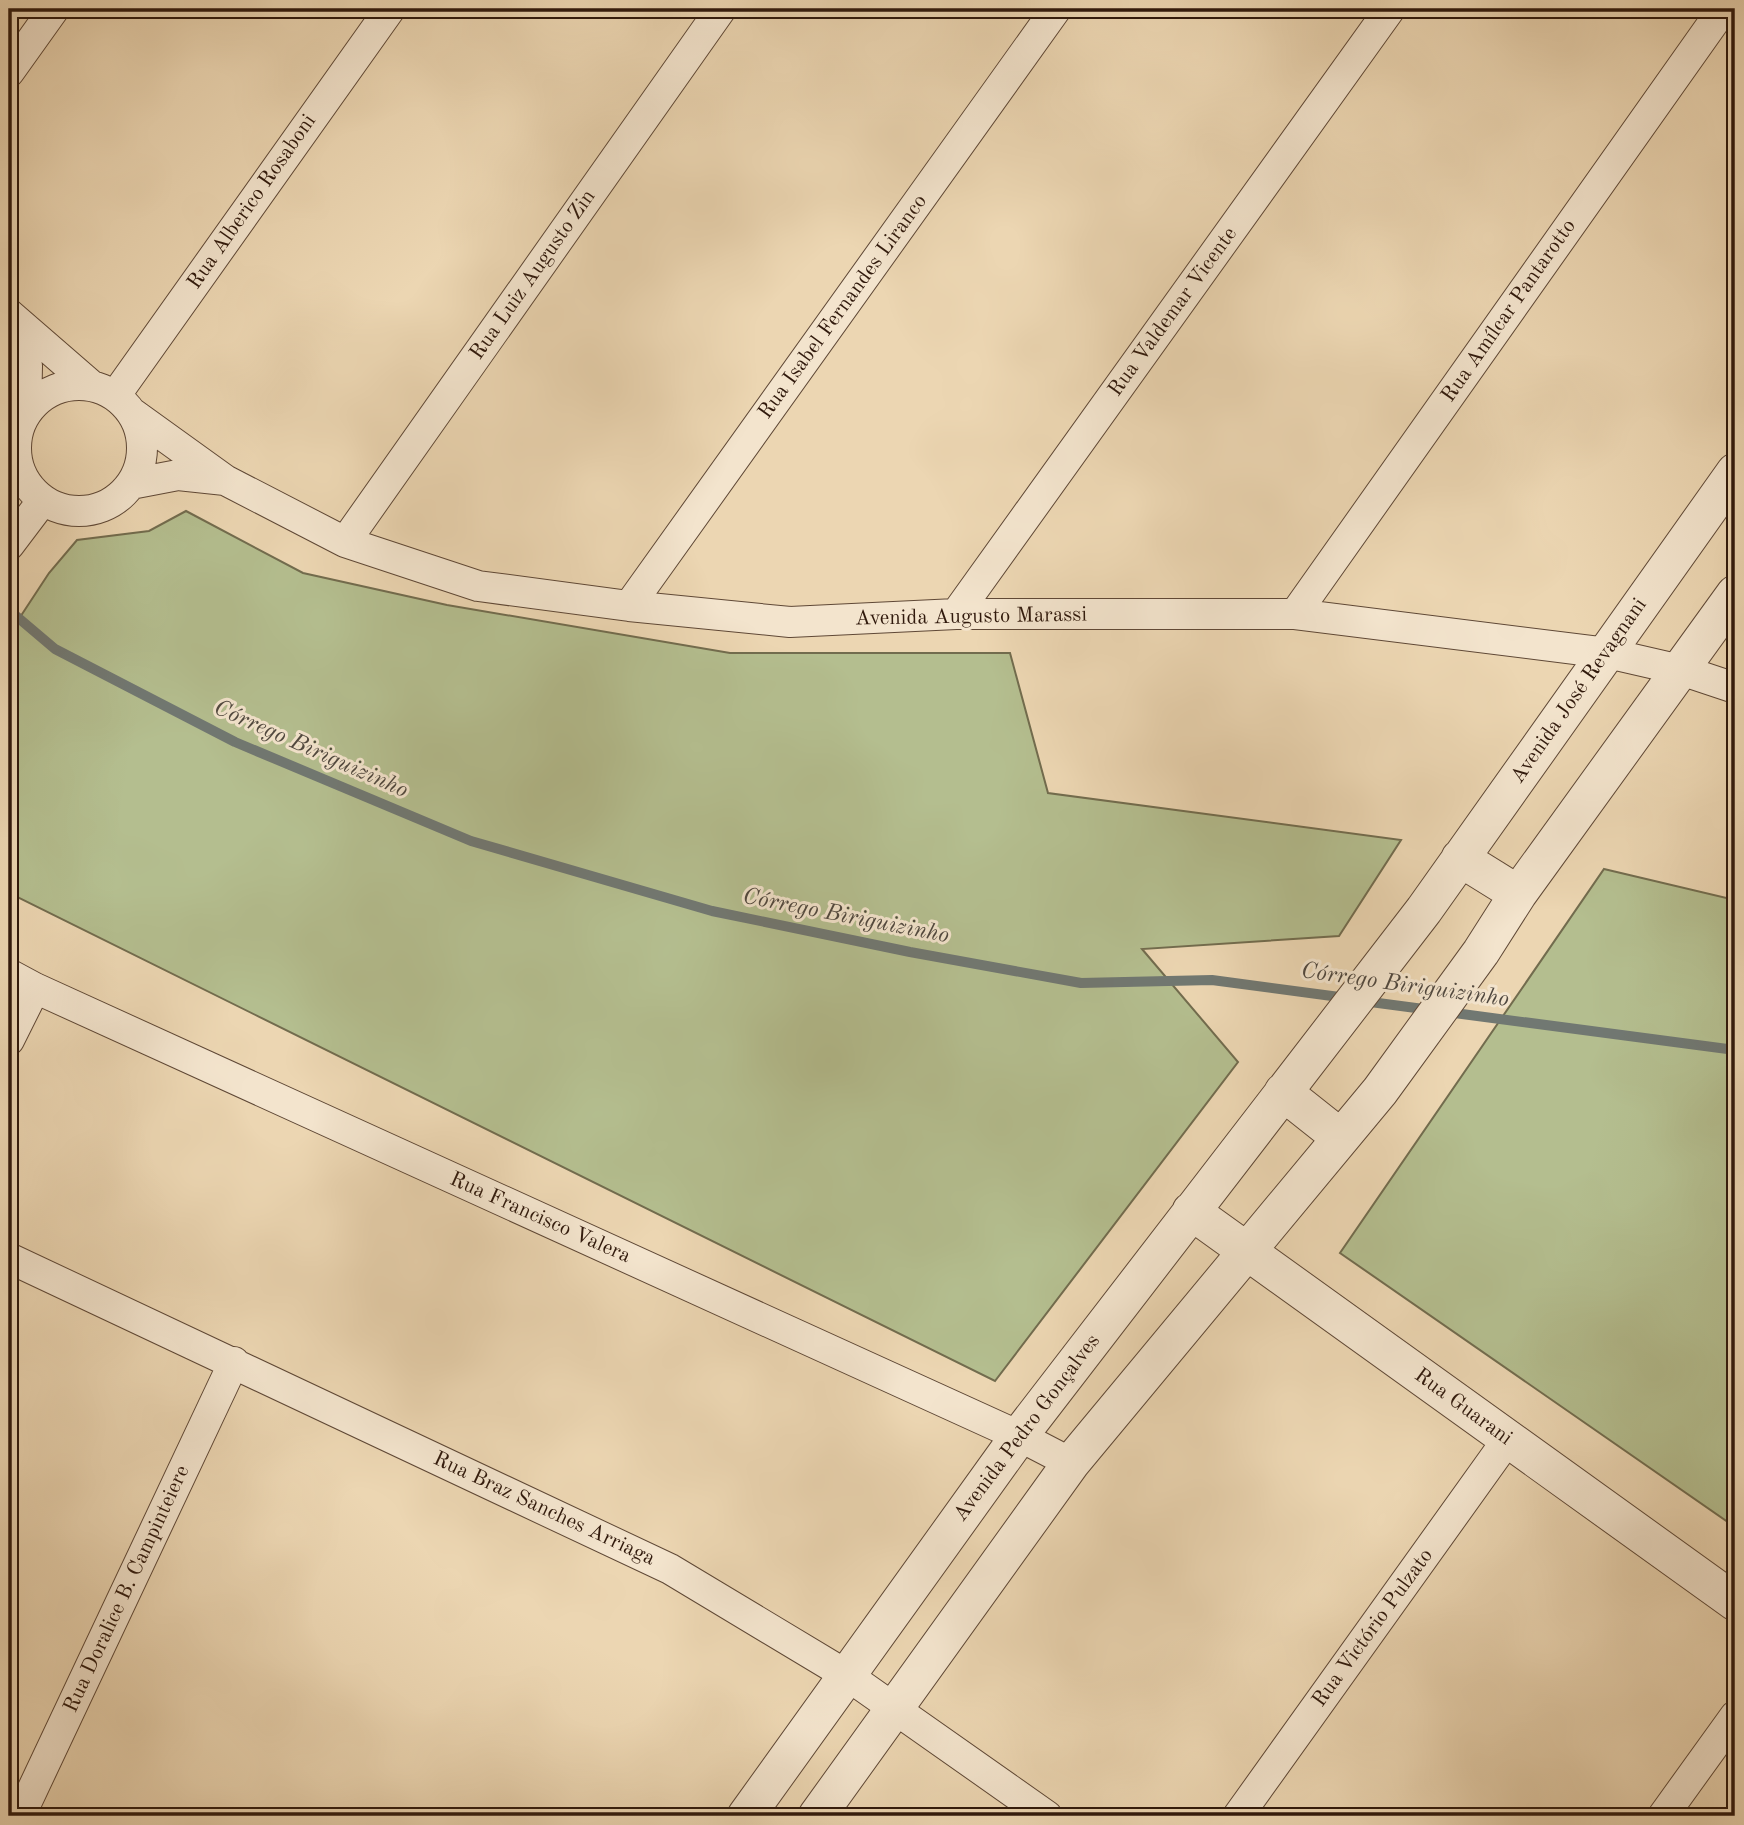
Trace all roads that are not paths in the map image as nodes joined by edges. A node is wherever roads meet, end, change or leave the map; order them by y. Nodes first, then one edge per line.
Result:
1 (54, 9) edge
2 (390, 9) edge
3 (721, 9) edge
4 (1056, 9) edge
5 (1390, 9) edge
6 (1723, 9) edge
7 (9, 72) edge
8 (12, 318) edge
9 (113, 398) junction
10 (26, 412) junction
11 (1735, 472) edge
12 (225, 480) junction
13 (131, 484) junction
14 (43, 500) junction
15 (345, 542) junction
16 (9, 545) edge
17 (1735, 594) edge
18 (629, 606) junction
19 (957, 614) junction
20 (1294, 614) junction
21 (1607, 653) junction
22 (1681, 670) junction
23 (1735, 688) edge
24 (1461, 858) junction
25 (1518, 894) junction
26 (9, 974) edge
27 (34, 988) junction
28 (9, 1040) edge
29 (1317, 1046) joint
30 (1283, 1092) junction
31 (1340, 1138) junction
32 (1191, 1211) junction
33 (1247, 1252) junction
34 (9, 1258) edge
35 (234, 1362) junction
36 (1019, 1436) junction
37 (1508, 1439) junction
38 (1071, 1463) junction
39 (1735, 1602) edge
40 (848, 1676) junction
41 (895, 1707) junction
42 (1735, 1716) edge
43 (20, 1816) edge
44 (746, 1816) edge
45 (817, 1816) edge
46 (1047, 1816) edge
47 (1238, 1816) edge
48 (1663, 1816) edge

1 - 7 street
2 - 9 street, Rua Alberico Rosaboni
3 - 15 street, Rua Luiz Augusto Zin
4 - 18 street, Rua Isabel Fernandes Liranco
5 - 19 street, Rua Valdemar Vicente
6 - 20 street, Rua Amílcar Pantarotto
8 - 9 street, Avenida Augusto Marassi
8 - 10 street, Avenida Augusto Marassi
9 - 10 street
9 - 12 street, Avenida Augusto Marassi
9 - 13 street
10 - 14 street
11 - 21 street, Avenida José Revagnani
12 - 13 street, Avenida Augusto Marassi
12 - 15 street, Avenida Augusto Marassi
13 - 14 street
14 - 16 street
15 - 18 street, Avenida Augusto Marassi
17 - 22 street
18 - 19 street, Avenida Augusto Marassi
19 - 20 street, Avenida Augusto Marassi
20 - 21 street, Avenida Augusto Marassi
21 - 22 street, Avenida Augusto Marassi
21 - 24 street, Avenida José Revagnani
22 - 23 street, Avenida Augusto Marassi
22 - 25 street
24 - 25 street
24 - 29 street, Avenida José Revagnani
25 - 31 street
26 - 27 street, Rua Francisco Valera
27 - 28 street
27 - 36 street, Rua Francisco Valera
29 - 30 street, Avenida Pedro Gonçalves
30 - 31 street
30 - 32 street, Avenida Pedro Gonçalves
31 - 33 street
32 - 33 street, Rua Guarani
32 - 36 street, Avenida Pedro Gonçalves
33 - 37 street, Rua Guarani
33 - 38 street
34 - 35 street, Rua Braz Sanches Arriaga
35 - 40 street, Rua Braz Sanches Arriaga
35 - 43 street, Rua Doralice B. Campinteiere
36 - 38 street, Rua Francisco Valera
36 - 40 street, Avenida Pedro Gonçalves
37 - 39 street, Rua Guarani
37 - 47 street, Rua Victório Pulzato
38 - 41 street
40 - 41 street, Rua Braz Sanches Arriaga
40 - 44 street, Avenida Pedro Gonçalves
41 - 45 street
41 - 46 street, Rua Braz Sanches Arriaga
42 - 48 street

